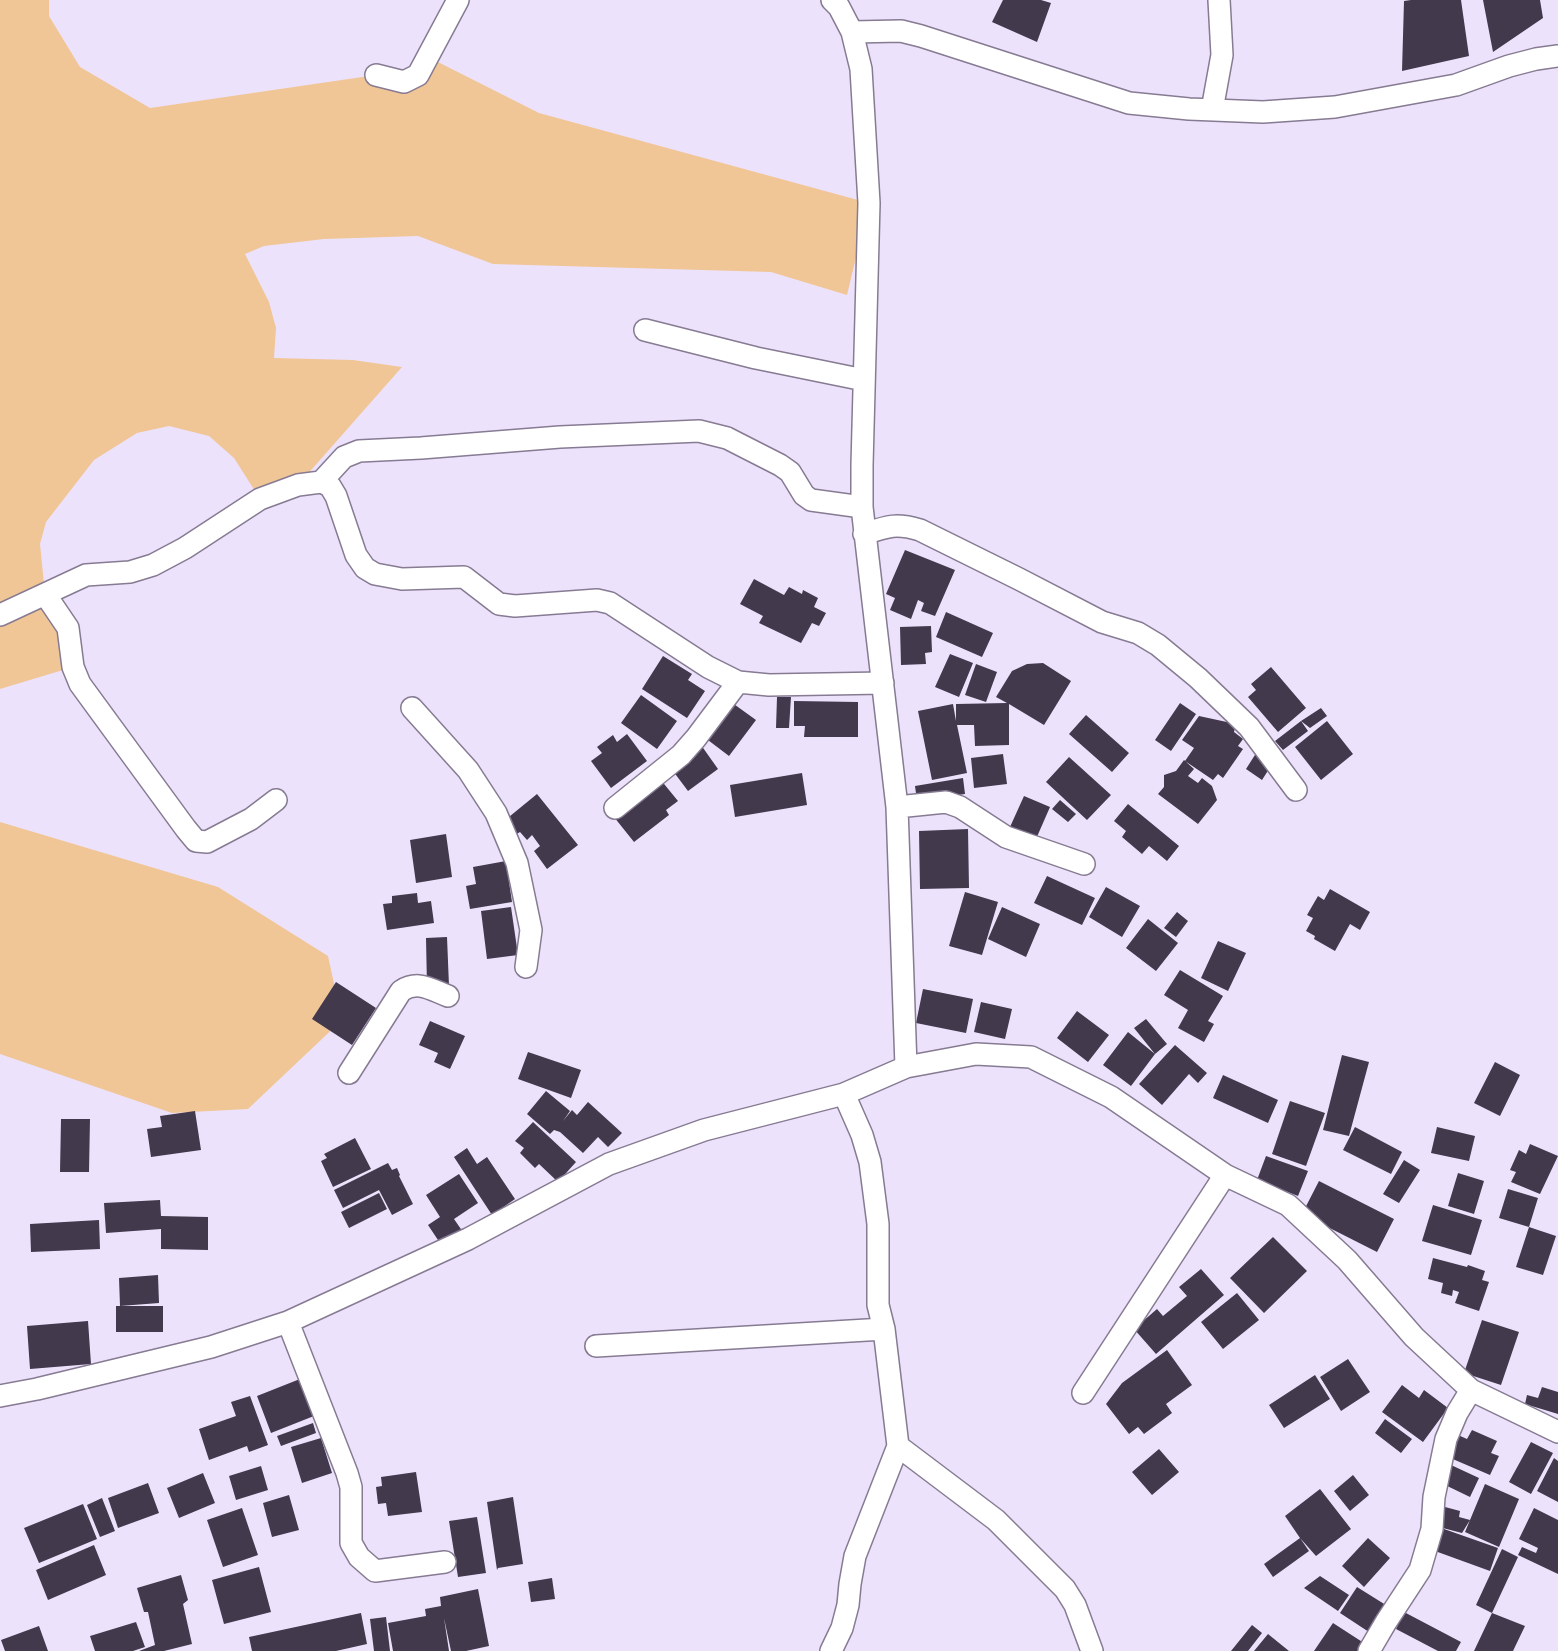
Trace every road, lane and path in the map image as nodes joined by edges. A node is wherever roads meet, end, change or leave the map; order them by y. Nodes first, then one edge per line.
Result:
1 (458, 0) edge
2 (832, 0) edge
3 (1219, 0) edge
4 (852, 32) junction
5 (1558, 56) edge
6 (376, 75) dead end
7 (1212, 110) junction
8 (645, 330) dead end
9 (864, 380) junction
10 (320, 482) junction
11 (862, 508) junction
12 (864, 534) junction
13 (46, 594) junction
14 (0, 616) edge
15 (738, 682) junction
16 (883, 683) junction
17 (412, 708) dead end
18 (1296, 790) dead end
19 (276, 800) dead end
20 (896, 807) junction
21 (615, 808) dead end
22 (1084, 864) dead end
23 (526, 967) dead end
24 (448, 996) dead end
25 (906, 1067) junction
26 (349, 1073) dead end
27 (844, 1094) junction
28 (1224, 1175) junction
29 (288, 1322) junction
30 (884, 1329) junction
31 (596, 1346) dead end
32 (1471, 1390) junction
33 (1083, 1393) dead end
34 (0, 1396) edge
35 (1558, 1432) edge
36 (898, 1446) junction
37 (445, 1562) dead end
38 (831, 1651) edge
39 (1092, 1651) edge
40 (1369, 1651) edge

1 - 6 street
2 - 4 street
3 - 7 street
4 - 7 street
4 - 9 street
5 - 7 street
8 - 9 street
9 - 11 street
10 - 11 street
10 - 13 street
10 - 15 street
11 - 12 street
12 - 16 street
12 - 18 street
13 - 14 street
13 - 19 street
15 - 16 street
15 - 21 street
16 - 20 street
17 - 23 street
20 - 22 street
20 - 25 street
24 - 26 street
25 - 27 street
25 - 28 street
27 - 29 street
27 - 30 street
28 - 32 street
28 - 33 street
29 - 34 street
29 - 37 street
30 - 31 street
30 - 36 street
32 - 35 street
32 - 40 street
36 - 38 street
36 - 39 street

